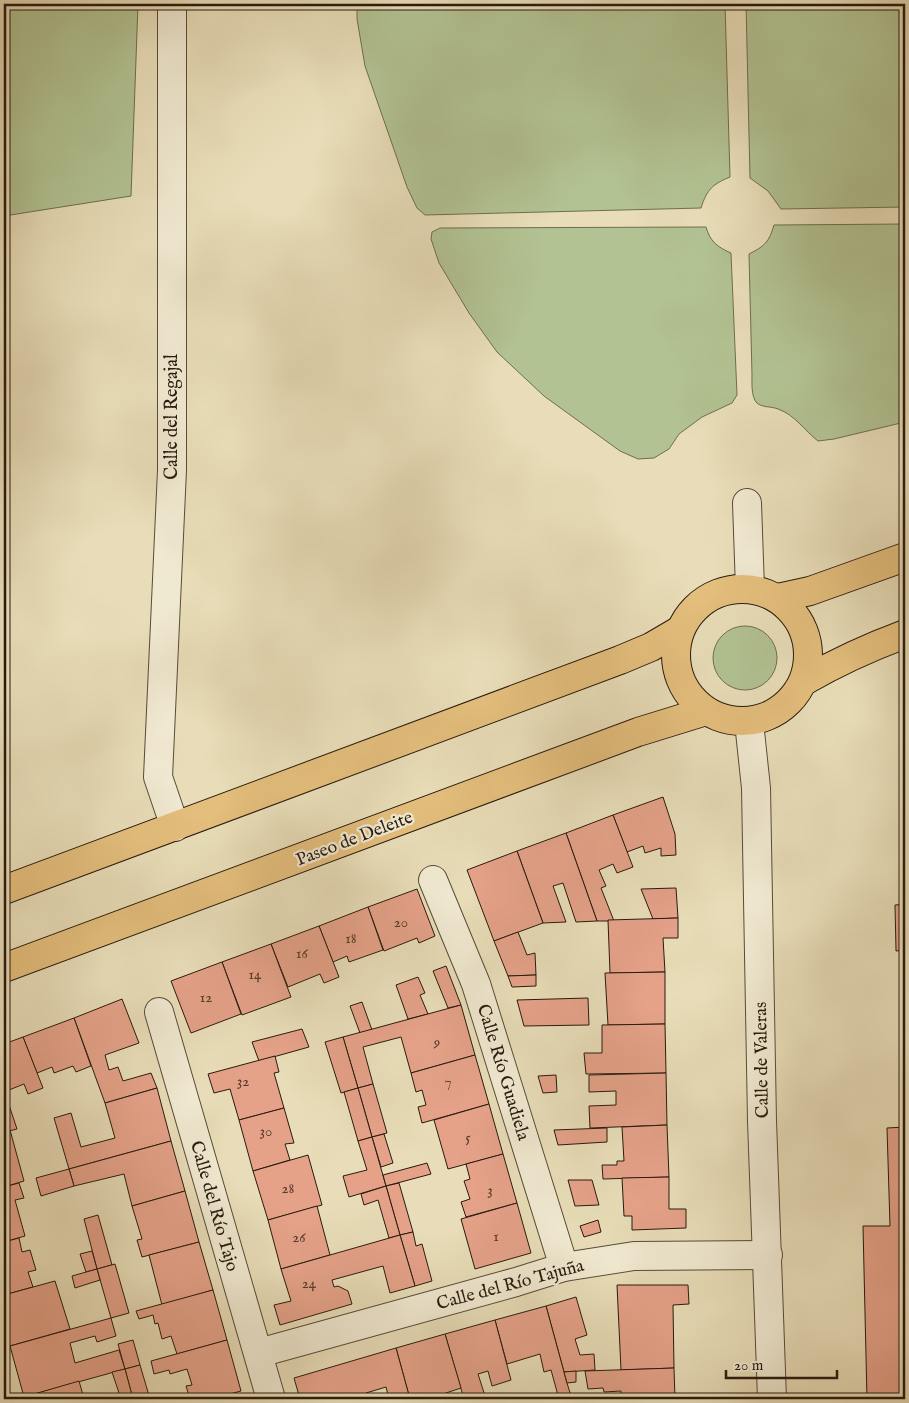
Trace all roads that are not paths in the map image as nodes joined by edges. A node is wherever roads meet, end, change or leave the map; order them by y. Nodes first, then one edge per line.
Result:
1 (172, 4) edge
2 (747, 503) dead end
3 (905, 557) edge
4 (750, 589) junction
5 (778, 598) junction
6 (680, 630) junction
7 (905, 634) edge
8 (804, 681) junction
9 (706, 711) junction
10 (749, 722) junction
11 (174, 827) junction
12 (433, 880) dead end
13 (4, 890) edge
14 (4, 968) edge
15 (158, 1012) dead end
16 (768, 1256) junction
17 (564, 1267) junction
18 (259, 1353) junction
19 (271, 1399) edge
20 (772, 1399) edge

1 - 11 street, Calle del Regajal
2 - 4 street
3 - 5 main road
4 - 5 main road
4 - 6 main road
5 - 8 main road
6 - 9 main road
6 - 11 main road
7 - 8 main road
8 - 10 main road
9 - 10 main road
9 - 14 main road, Paseo de Deleite
10 - 16 street, Calle de Valeras
11 - 13 main road
12 - 17 street, Calle Río Guadiela
15 - 18 street, Calle del Río Tajo
16 - 17 street, Calle del Río Tajuña
16 - 20 street, Calle de Valeras
17 - 18 street, Calle del Río Tajuña
18 - 19 street, Calle del Río Tajo

